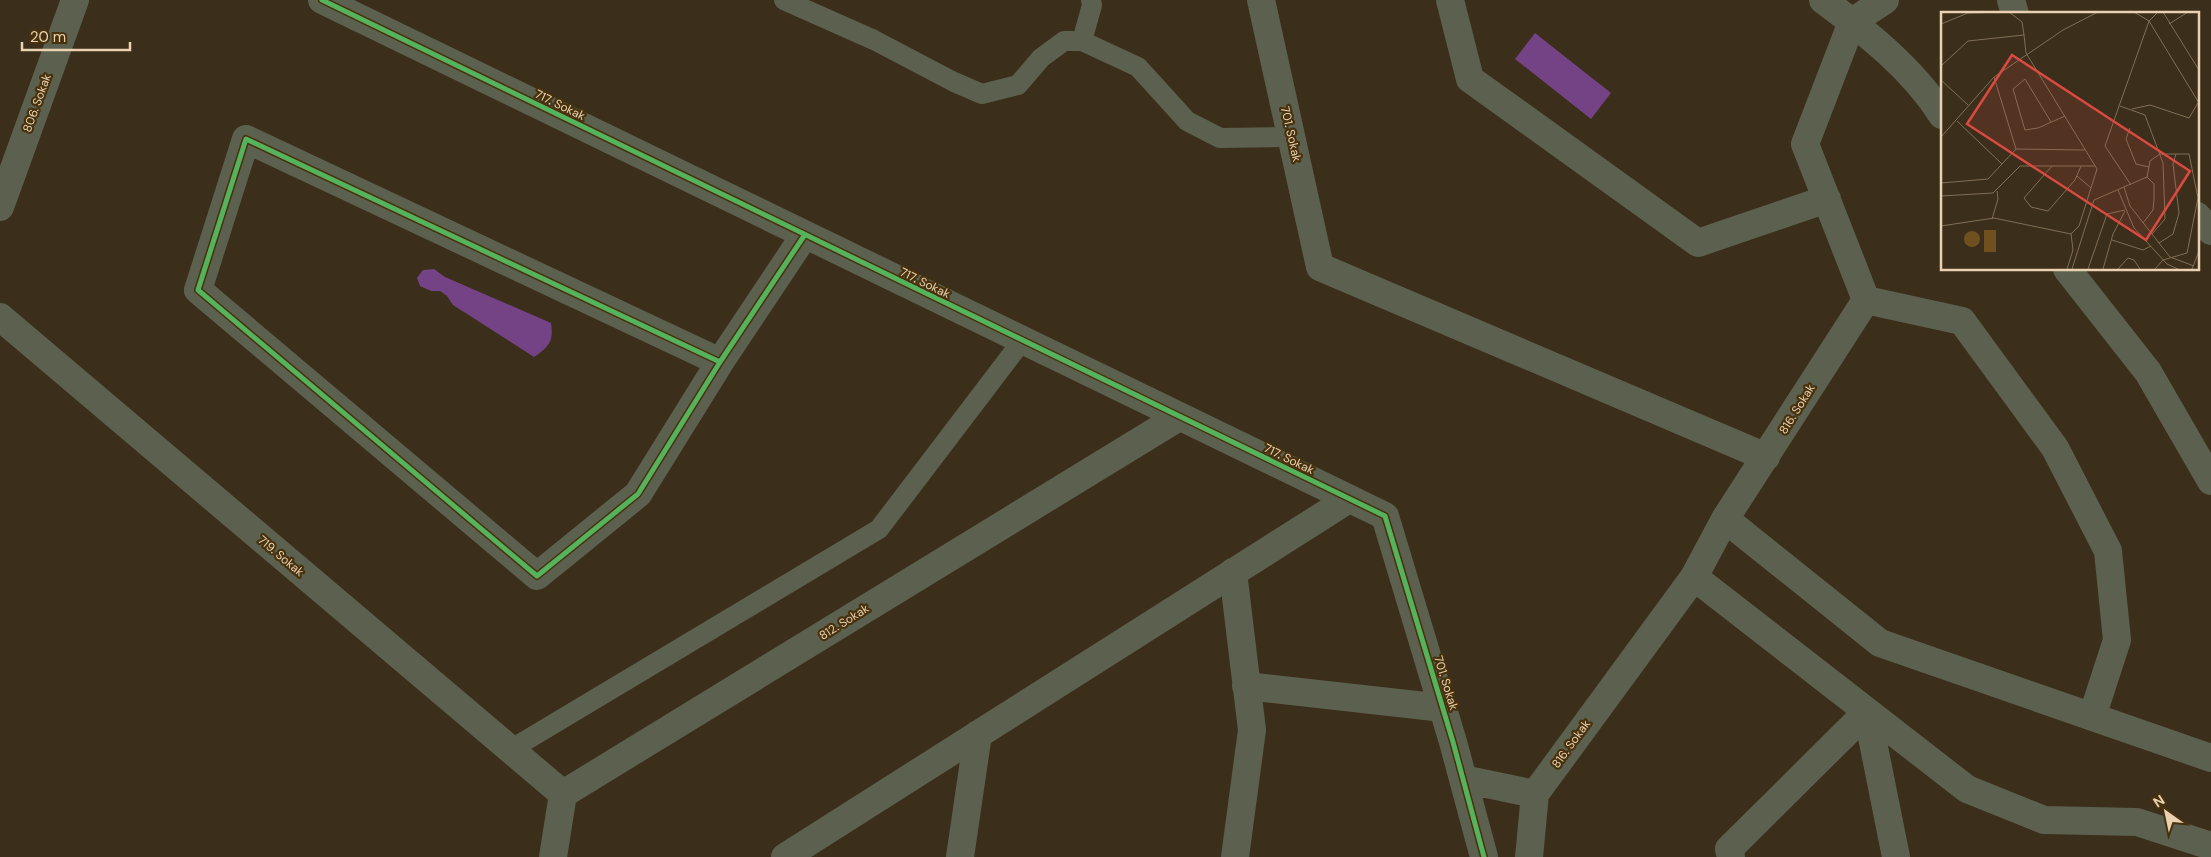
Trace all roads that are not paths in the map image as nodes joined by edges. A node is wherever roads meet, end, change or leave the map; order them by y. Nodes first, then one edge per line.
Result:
1 (75, 0) edge
2 (322, 0) edge
3 (784, 0) edge
4 (1090, 0) edge
5 (1261, 0) edge
6 (1450, 0) edge
7 (1823, 0) edge
8 (1885, 0) edge
9 (1852, 22) junction
10 (1082, 41) junction
11 (1941, 113) edge
12 (1291, 137) junction
13 (1826, 199) junction
14 (0, 207) edge
15 (2198, 217) edge
16 (2211, 231) edge
17 (804, 236) junction
18 (2068, 270) edge
19 (1866, 300) junction
20 (0, 317) edge
21 (1022, 341) junction
22 (720, 362) junction
23 (1179, 417) junction
24 (1766, 456) junction
25 (2211, 481) edge
26 (1349, 499) junction
27 (1385, 516) joint
28 (1725, 519) junction
29 (1233, 572) junction
30 (1694, 577) junction
31 (1246, 686) junction
32 (1443, 708) junction
33 (1867, 712) junction
34 (2092, 717) junction
35 (978, 734) junction
36 (510, 750) junction
37 (2211, 758) edge
38 (1463, 779) junction
39 (563, 794) junction
40 (1535, 794) junction
41 (2211, 846) edge
42 (553, 857) edge
43 (785, 857) edge
44 (960, 857) edge
45 (1235, 857) edge
46 (1484, 857) edge
47 (1529, 857) edge
48 (1731, 857) edge
49 (1896, 857) edge

1 - 14 street, 806. Sokak
2 - 17 street, 717. Sokak
3 - 10 lane
4 - 10 lane
5 - 12 street, 701. Sokak
6 - 13 street
7 - 9 street
8 - 9 street
9 - 11 street
9 - 13 street
10 - 12 lane
12 - 24 street, 701. Sokak
13 - 19 street
15 - 16 street
17 - 21 street, 717. Sokak
17 - 22 street
18 - 25 street
19 - 24 street, 816. Sokak
19 - 34 street
20 - 36 street, 719. Sokak
21 - 23 street, 717. Sokak
21 - 36 lane
22 - 22 street
23 - 26 street, 717. Sokak
23 - 39 street, 812. Sokak
24 - 28 street, 816. Sokak
26 - 27 street, 717. Sokak
26 - 29 street
27 - 32 street, 701. Sokak
28 - 30 street, 816. Sokak
28 - 34 street
29 - 31 street
29 - 35 street
30 - 33 street
30 - 40 street, 816. Sokak
31 - 32 street
31 - 45 street
32 - 38 street, 701. Sokak
33 - 41 street
33 - 48 street
33 - 49 street
34 - 37 street
35 - 43 street
35 - 44 street
36 - 39 street, 719. Sokak
38 - 40 street
38 - 46 street, 701. Sokak
39 - 42 street
40 - 47 street

